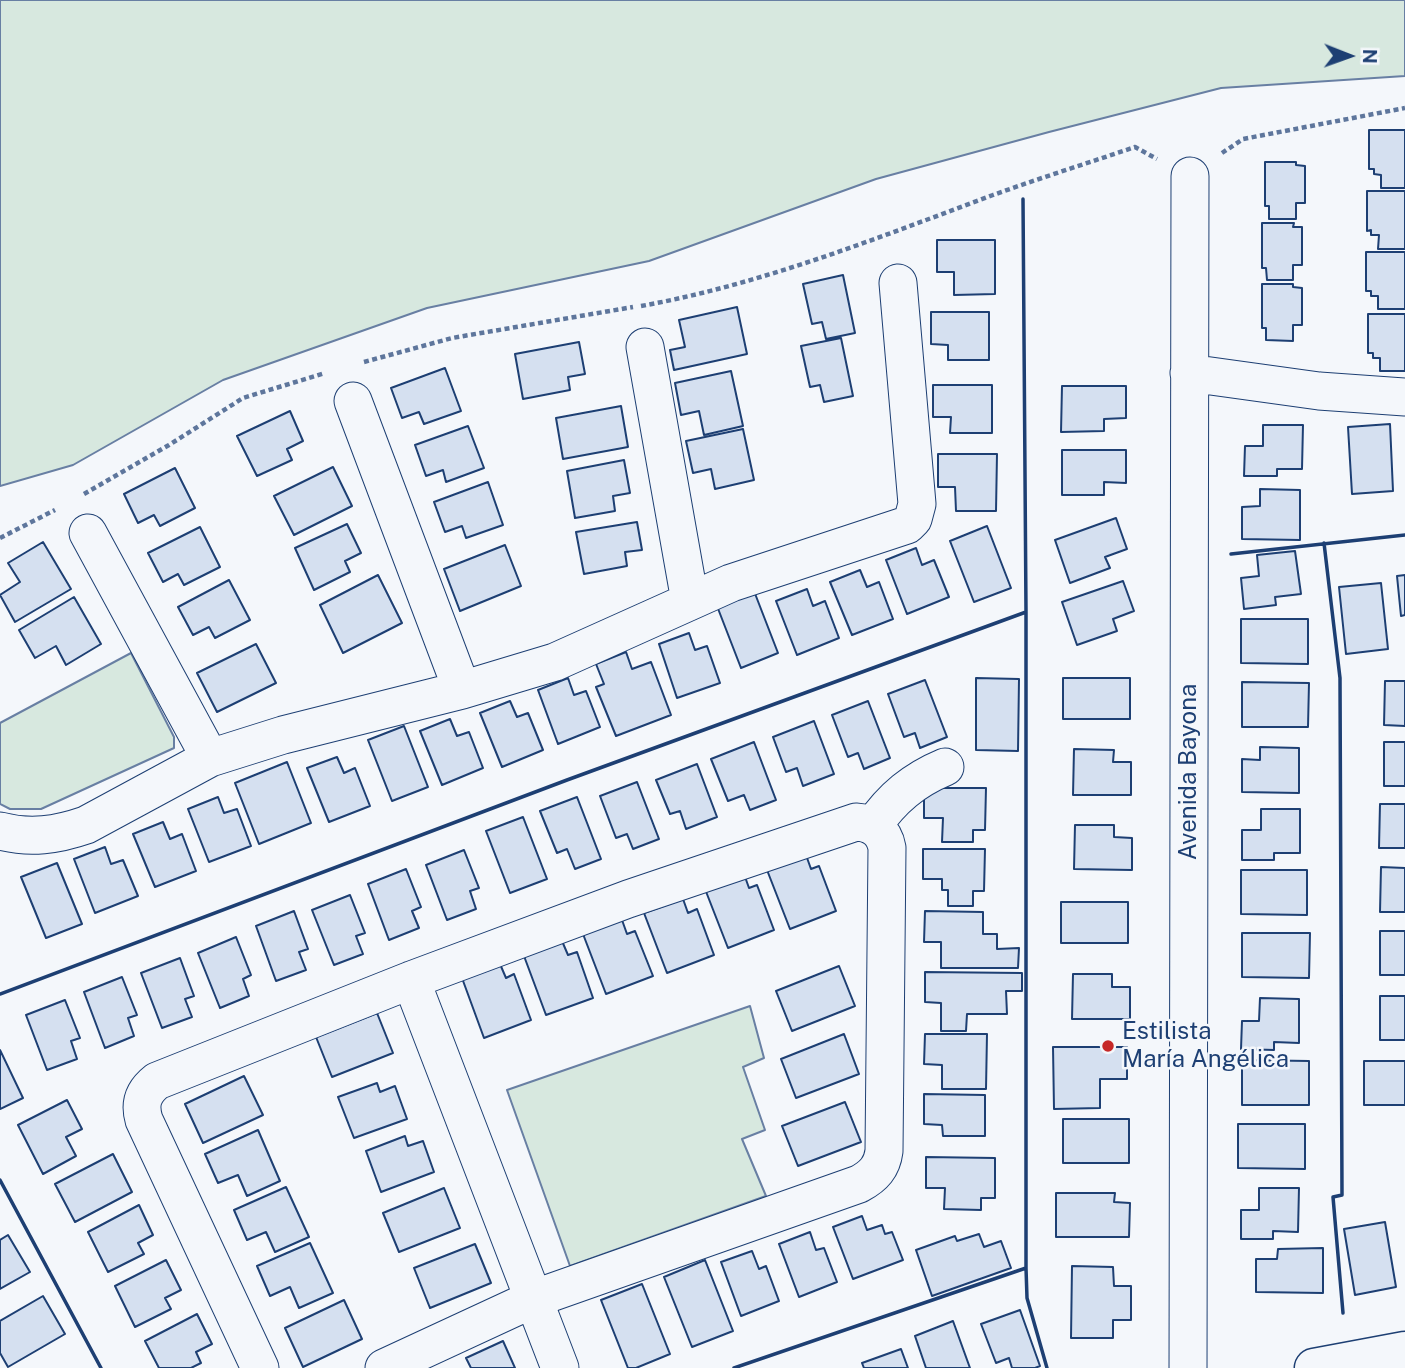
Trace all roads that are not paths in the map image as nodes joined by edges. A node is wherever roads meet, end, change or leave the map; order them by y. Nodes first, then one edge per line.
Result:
1 (1190, 176) road end
2 (898, 283) dead end
3 (645, 347) dead end
4 (1189, 373) junction
5 (1405, 397) edge
6 (353, 401) dead end
7 (88, 533) dead end
8 (690, 601) junction
9 (462, 690) junction
10 (211, 758) junction
11 (945, 767) dead end
12 (873, 826) junction
13 (7, 840) edge
14 (411, 980) junction
15 (533, 1299) junction
16 (1405, 1351) edge
17 (260, 1368) edge
18 (384, 1368) edge
19 (560, 1368) edge
20 (1188, 1368) edge
21 (1314, 1368) edge

1 - 4 street, Avenida Bayona
2 - 8 street
3 - 8 street
4 - 5 street
4 - 20 street, Avenida Bayona
6 - 9 street
7 - 10 street
8 - 9 street
9 - 10 street
10 - 13 street
11 - 12 street
12 - 14 street
12 - 15 street
14 - 15 street
14 - 17 street
15 - 18 street
15 - 19 street
16 - 21 main road

